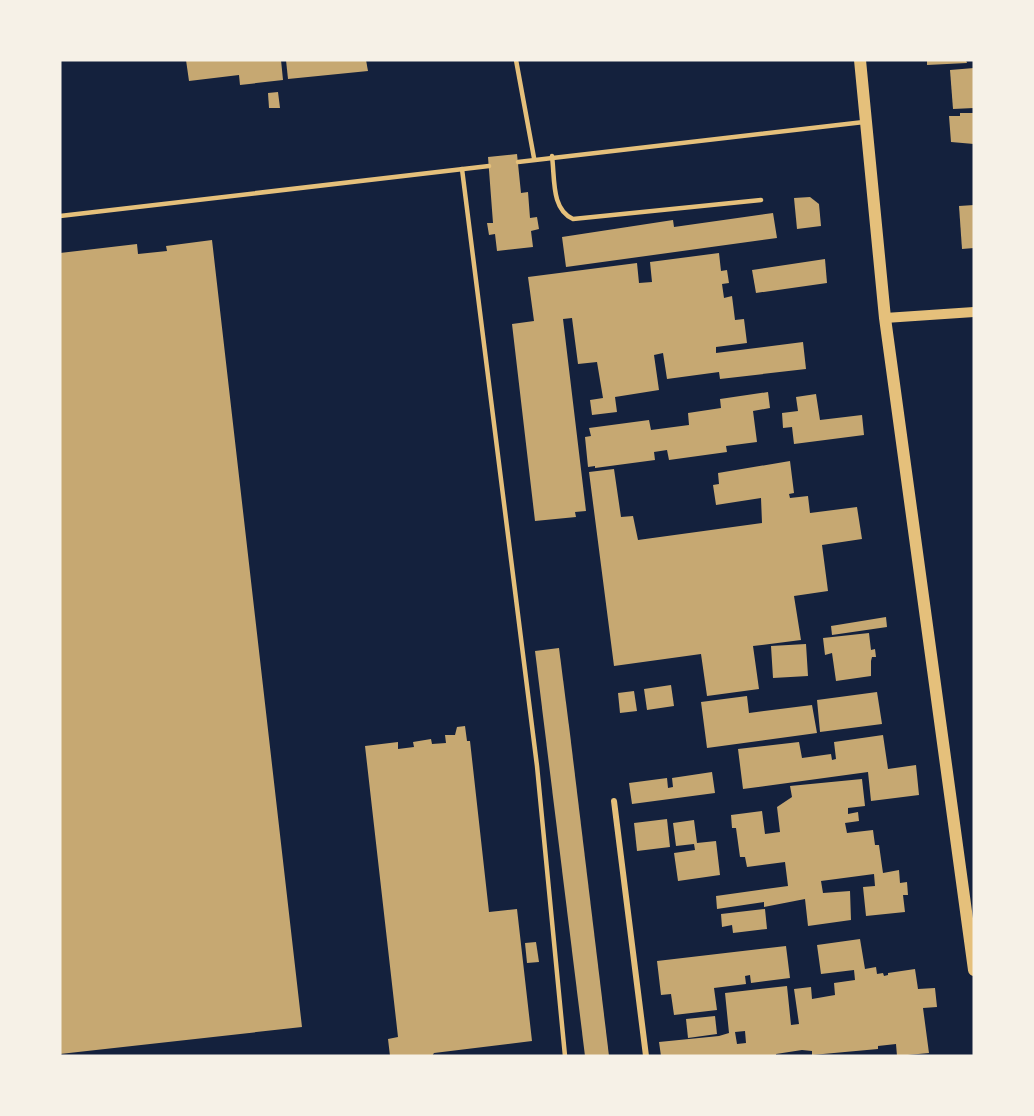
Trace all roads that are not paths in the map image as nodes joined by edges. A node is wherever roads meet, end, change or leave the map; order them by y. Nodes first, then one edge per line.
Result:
1 (516, 60) edge
2 (860, 60) edge
3 (867, 122) junction
4 (552, 156) junction
5 (534, 158) junction
6 (518, 162) dead end
7 (489, 166) dead end
8 (462, 169) junction
9 (761, 200) dead end
10 (60, 216) edge
11 (974, 312) edge
12 (885, 318) junction
13 (614, 801) dead end
14 (974, 970) edge
15 (566, 1056) edge
16 (646, 1056) edge

1 - 5 lane
2 - 3 main road
3 - 4 lane
3 - 12 main road
4 - 5 lane
4 - 9 lane
5 - 6 lane
7 - 8 lane
8 - 10 lane
8 - 15 lane
11 - 12 street
12 - 14 main road
13 - 16 street

